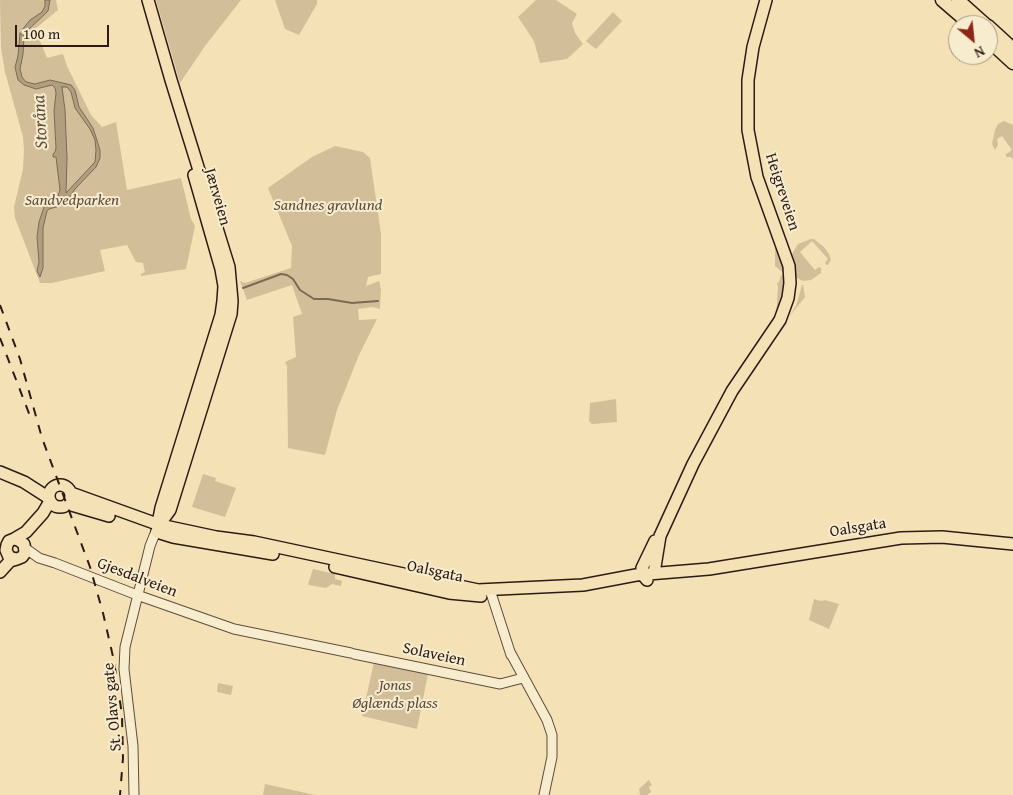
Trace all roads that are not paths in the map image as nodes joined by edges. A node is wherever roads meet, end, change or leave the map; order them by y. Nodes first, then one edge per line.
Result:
1 (144, 0) edge
2 (148, 0) edge
3 (766, 0) edge
4 (942, 0) edge
5 (958, 0) edge
6 (959, 15) edge
7 (975, 15) edge
8 (154, 25) junction
9 (998, 36) edge
10 (998, 49) edge
11 (1013, 49) edge
12 (1013, 63) edge
13 (224, 321) joint
14 (0, 472) edge
15 (24, 482) junction
16 (55, 485) junction
17 (59, 500) junction
18 (157, 527) junction
19 (14, 539) junction
20 (1013, 544) edge
21 (25, 548) junction
22 (6, 550) junction
23 (39, 558) junction
24 (17, 559) junction
25 (0, 562) edge
26 (0, 572) edge
27 (648, 576) junction
28 (491, 592) junction
29 (137, 595) junction
30 (223, 625) joint
31 (522, 675) junction
32 (134, 795) edge
33 (544, 795) edge

1 - 8 main road, Jærveien
2 - 8 main road, Jærveien
3 - 27 main road, Heigreveien
4 - 6 highway
5 - 7 highway
8 - 13 main road, Jærveien
9 - 11 highway
10 - 12 highway
13 - 18 main road, St. Olavs gate
14 - 15 main road
15 - 16 main road
15 - 17 main road
16 - 17 main road
16 - 17 main road
17 - 18 main road, Oalsgata
17 - 19 main road
17 - 21 main road
18 - 28 main road, Oalsgata
18 - 29 street, St. Olavs gate
19 - 21 main road
19 - 22 main road
20 - 27 main road, Oalsgata
21 - 23 street, Gjesdalveien
21 - 24 main road
22 - 24 main road
22 - 25 main road
23 - 24 street, Gjesdalveien
23 - 29 street, Gjesdalveien
24 - 26 main road
27 - 28 main road, Oalsgata
28 - 31 street
29 - 30 street, Gjesdalveien
29 - 32 street, St. Olavs gate
30 - 31 street, Solaveien
31 - 33 street

